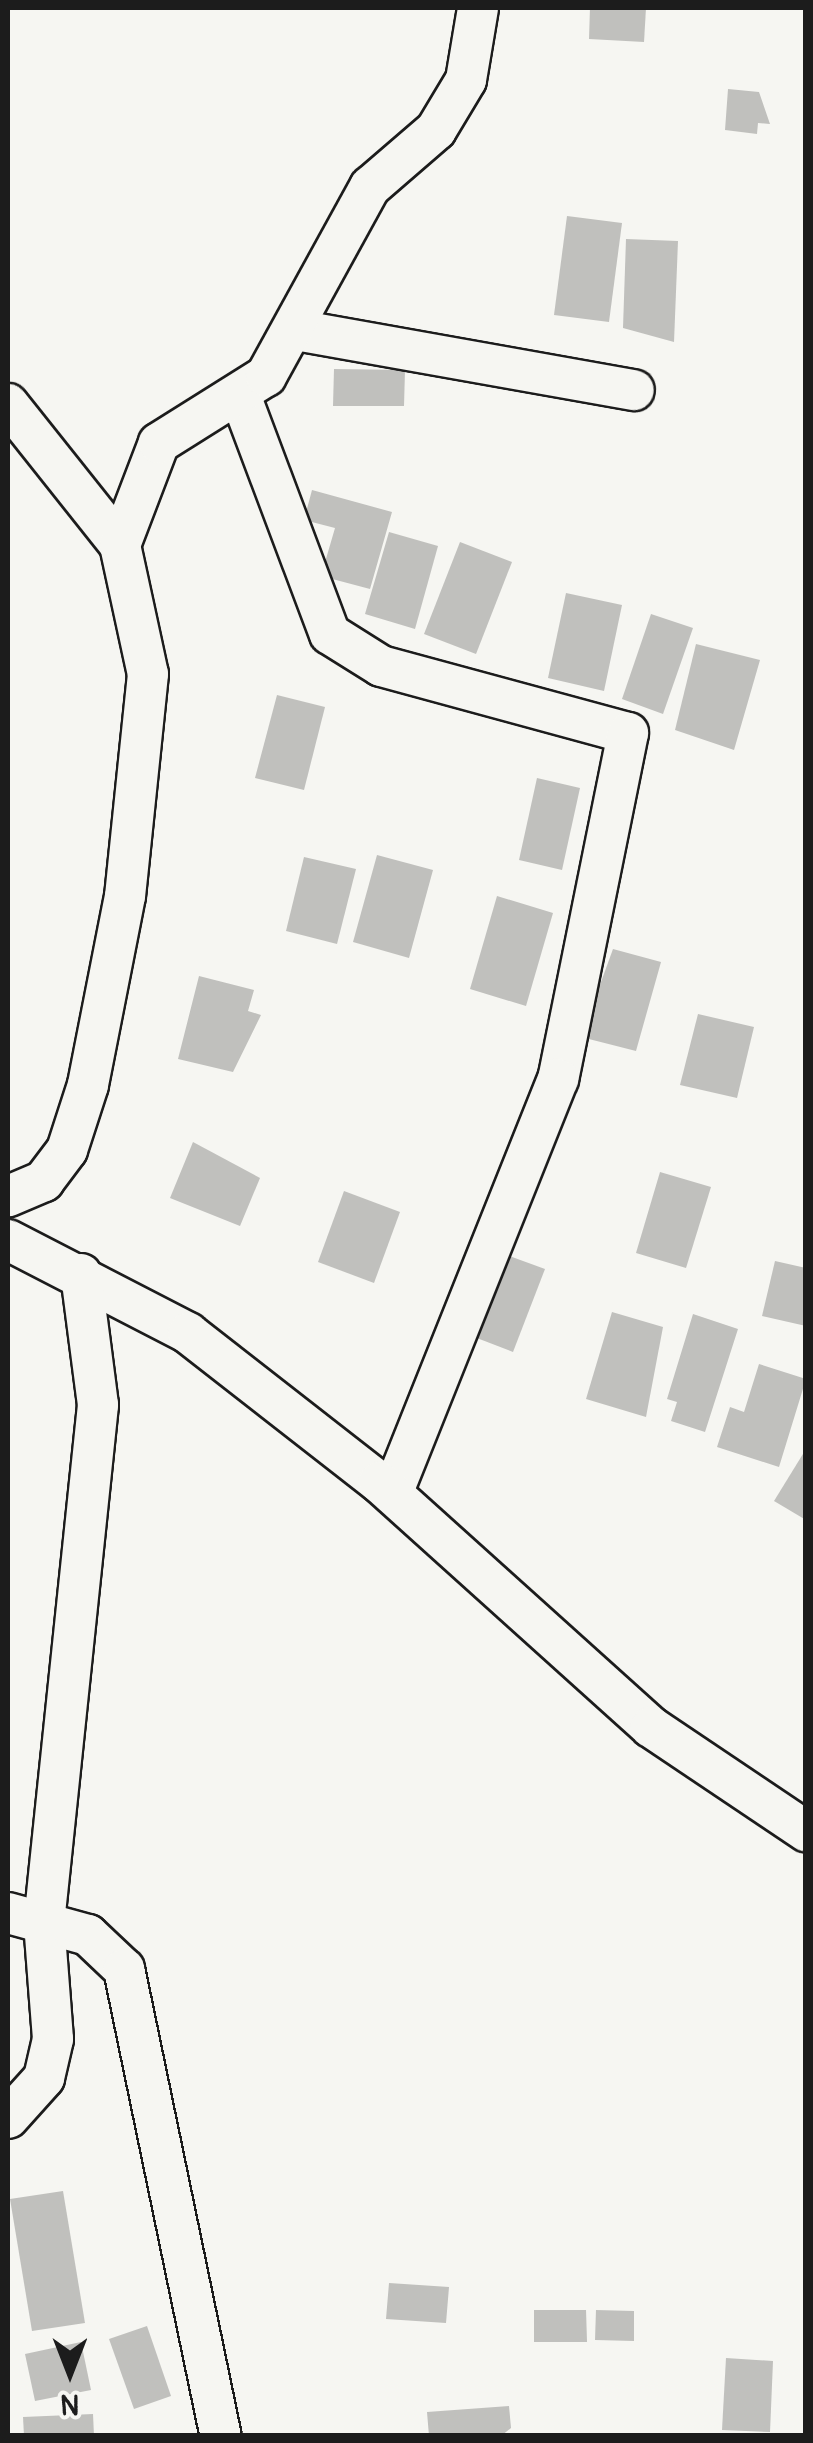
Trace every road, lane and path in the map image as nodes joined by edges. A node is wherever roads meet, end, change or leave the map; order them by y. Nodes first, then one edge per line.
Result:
1 (478, 8) edge
2 (296, 330) junction
3 (634, 390) dead end
4 (240, 395) junction
5 (8, 404) edge
6 (120, 544) junction
7 (8, 1196) edge
8 (8, 1240) edge
9 (81, 1274) junction
10 (392, 1493) junction
11 (806, 1830) edge
12 (26, 1918) edge
13 (8, 2118) edge
14 (220, 2436) edge

1 - 2 street
2 - 3 street
2 - 4 street
4 - 6 street
4 - 10 street
5 - 6 street
6 - 7 street
8 - 9 street
9 - 10 street
9 - 12 street
10 - 11 street
12 - 13 street
12 - 14 street

